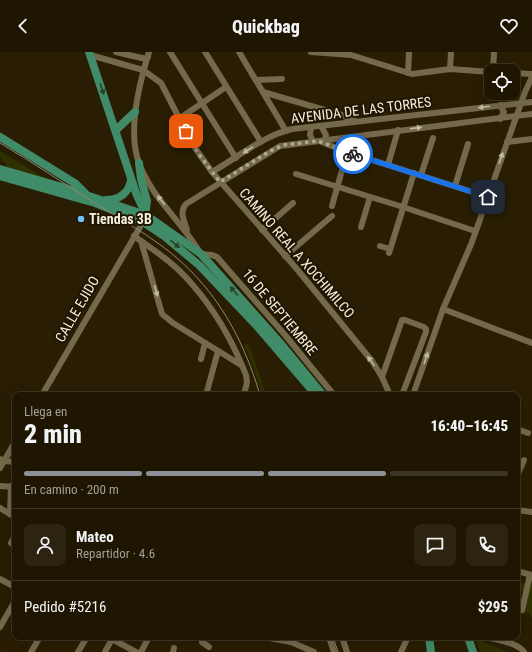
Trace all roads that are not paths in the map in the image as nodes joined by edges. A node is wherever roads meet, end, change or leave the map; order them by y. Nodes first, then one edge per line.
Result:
1 (116, 52) edge
2 (150, 52) edge
3 (170, 52) edge
4 (205, 52) edge
5 (239, 52) edge
6 (311, 52) edge
7 (409, 52) edge
8 (451, 52) edge
9 (494, 52) edge
10 (90, 53) edge
11 (352, 53) edge
12 (146, 59) junction
13 (493, 64) edge
14 (450, 69) junction
15 (143, 70) junction
16 (484, 71) edge
17 (408, 73) junction
18 (520, 74) edge
19 (532, 75) edge
20 (282, 79) dead end
21 (256, 80) junction
22 (226, 87) junction
23 (263, 92) junction
24 (532, 102) edge
25 (201, 103) junction
26 (522, 103) junction
27 (500, 105) junction
28 (135, 112) junction
29 (532, 114) edge
30 (517, 116) junction
31 (180, 118) junction
32 (500, 119) junction
33 (356, 122) junction
34 (321, 126) junction
35 (311, 127) junction
36 (116, 130) junction
37 (286, 130) junction
38 (398, 130) junction
39 (0, 137) edge
40 (433, 138) dead end
41 (532, 139) edge
42 (325, 140) junction
43 (315, 141) junction
44 (261, 142) junction
45 (507, 142) junction
46 (468, 144) dead end
47 (347, 152) junction
48 (236, 158) junction
49 (139, 163) junction
50 (388, 165) junction
51 (212, 172) junction
52 (0, 173) edge
53 (414, 173) junction
54 (296, 174) dead end
55 (421, 175) junction
56 (132, 180) junction
57 (220, 182) junction
58 (455, 186) junction
59 (338, 187) junction
60 (86, 195) junction
61 (370, 197) junction
62 (488, 197) junction
63 (102, 200) junction
64 (293, 203) dead end
65 (332, 206) dead end
66 (404, 207) junction
67 (332, 216) dead end
68 (144, 218) junction
69 (361, 227) dead end
70 (262, 230) junction
71 (476, 231) junction
72 (189, 234) junction
73 (134, 236) junction
74 (141, 240) junction
75 (380, 246) dead end
76 (201, 254) junction
77 (285, 256) junction
78 (443, 309) junction
79 (205, 343) junction
80 (532, 343) edge
81 (218, 351) junction
82 (201, 358) dead end
83 (241, 365) junction
84 (382, 378) junction
85 (44, 392) edge
86 (207, 392) edge
87 (245, 392) edge
88 (313, 392) edge
89 (321, 392) edge
90 (332, 392) edge
91 (389, 392) edge
92 (403, 392) edge
93 (413, 392) edge
94 (520, 430) edge
95 (528, 433) dead end
96 (12, 446) edge
97 (2, 460) edge
98 (524, 460) dead end
99 (12, 462) edge
100 (0, 468) edge
101 (520, 469) edge
102 (0, 486) edge
103 (12, 486) edge
104 (0, 508) edge
105 (520, 510) edge
106 (532, 512) edge
107 (12, 514) edge
108 (520, 572) edge
109 (531, 575) edge
110 (0, 579) edge
111 (12, 585) edge
112 (12, 606) edge
113 (520, 610) edge
114 (0, 627) edge
115 (38, 640) edge
116 (85, 640) edge
117 (112, 640) edge
118 (116, 640) edge
119 (147, 640) edge
120 (202, 640) edge
121 (291, 640) edge
122 (330, 640) edge
123 (343, 640) edge
124 (407, 640) edge
125 (429, 640) edge
126 (469, 640) edge
127 (499, 640) edge
128 (124, 646) junction
129 (209, 646) dead end
130 (31, 652) edge
131 (78, 652) edge
132 (105, 652) edge
133 (120, 652) edge
134 (136, 652) edge
135 (141, 652) edge
136 (314, 652) edge
137 (334, 652) edge
138 (347, 652) edge
139 (401, 652) edge
140 (431, 652) edge
141 (472, 652) edge
142 (524, 652) edge

1 - 12 street
2 - 12 street
3 - 25 street
4 - 22 street
5 - 21 street
6 - 11 street
7 - 17 street
8 - 14 street
9 - 13 street
10 - 15 street, CAMINO REAL A XOCHIMILCO
10 -> 36 main road
11 - 17 street
12 - 15 street
14 - 16 street
14 - 17 street
15 - 28 street
15 - 31 street, CAMINO REAL A XOCHIMILCO
18 - 19 street
19 - 26 street
20 - 21 street
21 - 23 street
22 - 25 street
22 - 44 street
23 - 33 street
23 - 37 street
24 - 26 street, AVENIDA DE LAS TORRES
25 - 31 street
25 - 48 street
26 - 27 street, AVENIDA DE LAS TORRES
26 - 30 street
27 - 32 street
27 -> 33 street, AVENIDA DE LAS TORRES
28 - 36 main road
28 - 49 street
29 - 30 street, AVENIDA DE LAS TORRES
30 - 32 street, AVENIDA DE LAS TORRES
30 - 45 street
31 - 51 street, CAMINO REAL A XOCHIMILCO
38 -> 32 street, AVENIDA DE LAS TORRES
33 - 34 street, AVENIDA DE LAS TORRES
34 - 35 street, AVENIDA DE LAS TORRES
34 - 42 street
35 - 37 street, AVENIDA DE LAS TORRES
35 - 43 street
36 - 56 main road
37 - 44 street, AVENIDA DE LAS TORRES
38 - 42 street, AVENIDA DE LAS TORRES
38 - 50 street
39 - 60 main road
40 - 55 street
41 - 45 street
42 - 43 street, AVENIDA DE LAS TORRES
43 - 47 street
43 - 57 street, AVENIDA DE LAS TORRES
44 -> 48 street, AVENIDA DE LAS TORRES
62 -> 45 street
46 - 58 street
47 - 50 street
47 - 59 street
48 - 51 street, AVENIDA DE LAS TORRES
49 - 68 main road
72 -> 49 street
50 - 53 street
51 - 57 street, CAMINO REAL A XOCHIMILCO
52 - 60 main road
52 - 68 main road
53 - 55 street
53 - 66 street
54 - 59 street
55 - 58 street
56 - 63 main road
56 - 68 main road
57 - 70 street, CAMINO REAL A XOCHIMILCO
57 - 72 street, AVENIDA DE LAS TORRES
58 - 62 street
59 - 61 street
59 - 65 street
60 - 63 main road
61 - 66 street
61 - 69 street
62 - 71 street
63 - 68 main road
64 - 70 street
66 - 71 street
66 - 75 street
67 - 77 street
68 - 73 street, CALLE EJIDO
68 - 76 main road
68 -> 88 main road
70 - 77 street, CAMINO REAL A XOCHIMILCO
71 - 78 street
72 - 76 street
73 - 74 street
73 - 85 street, CALLE EJIDO
74 -> 79 street
74 - 83 street
89 -> 76 main road
76 - 90 street, 16 DE SEPTIEMBRE
84 -> 77 street, CAMINO REAL A XOCHIMILCO
78 - 80 street
93 -> 78 street
79 - 81 street
79 - 82 street
81 - 83 street
81 - 86 street
83 - 87 street
84 - 91 street, CAMINO REAL A XOCHIMILCO
84 - 92 street
94 - 95 street
96 - 97 street
97 - 99 street
97 - 100 street
98 - 101 street
102 - 103 street
104 - 107 street
105 - 106 street
108 - 109 street
109 - 113 street
110 - 111 street
112 - 114 street
115 - 130 street
116 - 131 street
117 - 132 street
118 - 128 street
119 - 135 street
120 - 129 street
121 - 136 street
122 - 137 street
123 - 138 street
124 - 139 street
125 - 140 main road
126 - 141 main road
127 - 142 street
128 - 133 street
128 - 134 street

